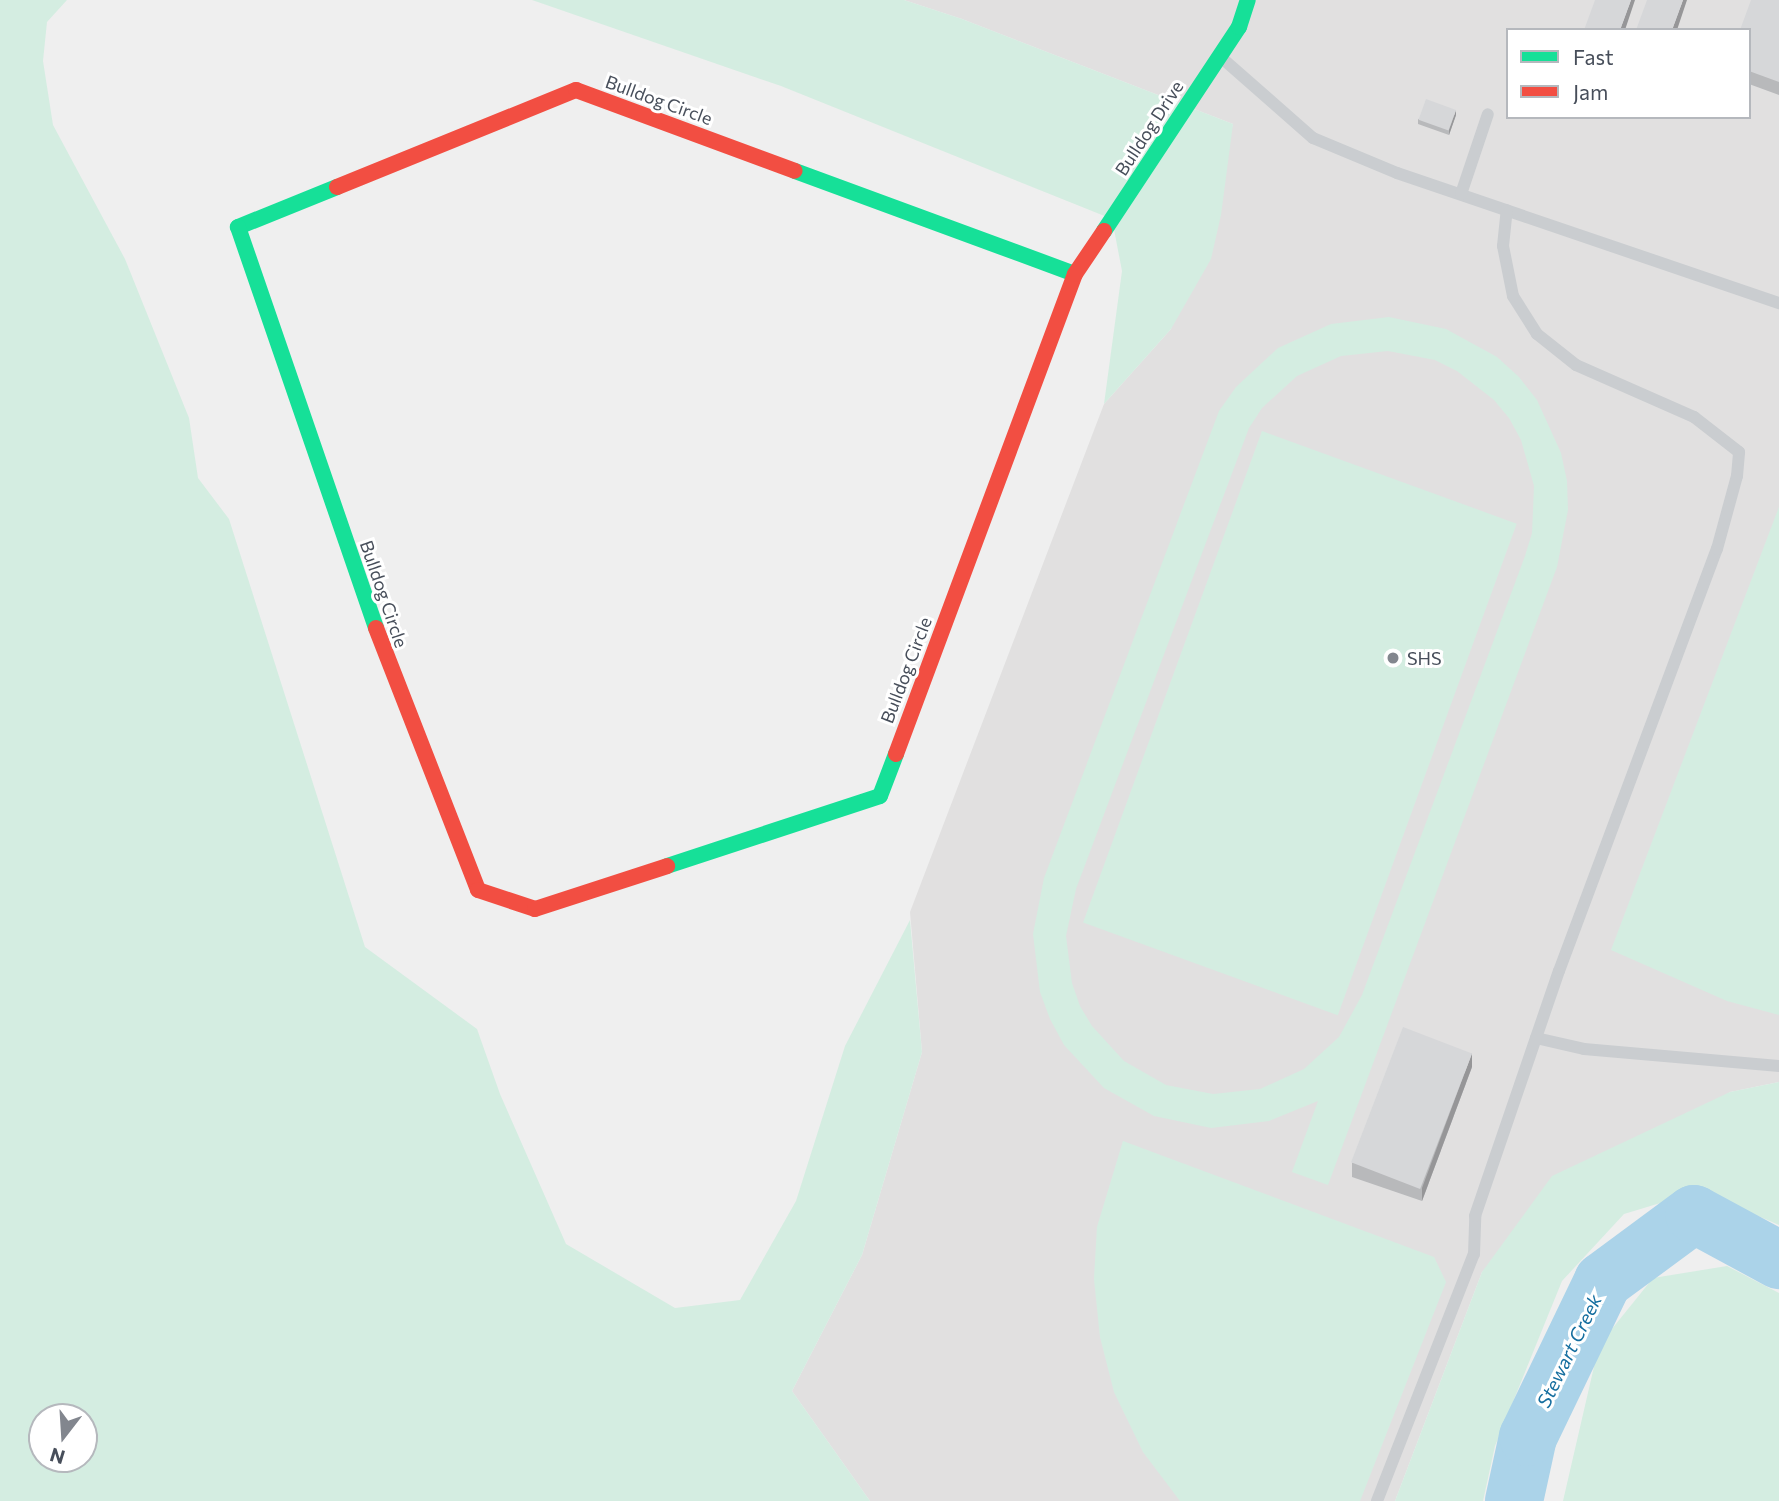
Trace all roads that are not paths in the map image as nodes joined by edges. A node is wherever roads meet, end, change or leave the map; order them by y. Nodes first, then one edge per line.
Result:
1 (1248, 0) edge
2 (1220, 56) junction
3 (1488, 114) dead end
4 (1461, 194) junction
5 (1507, 210) junction
6 (1075, 274) junction
7 (1779, 303) edge
8 (1536, 1038) junction
9 (1779, 1066) edge
10 (1377, 1501) edge

1 - 2 street, Bulldog Drive
2 - 4 lane
2 - 6 street, Bulldog Drive
3 - 4 lane
4 - 5 lane
5 - 7 lane
5 - 8 lane
6 - 6 street, Bulldog Circle
8 - 9 lane
8 - 10 lane

